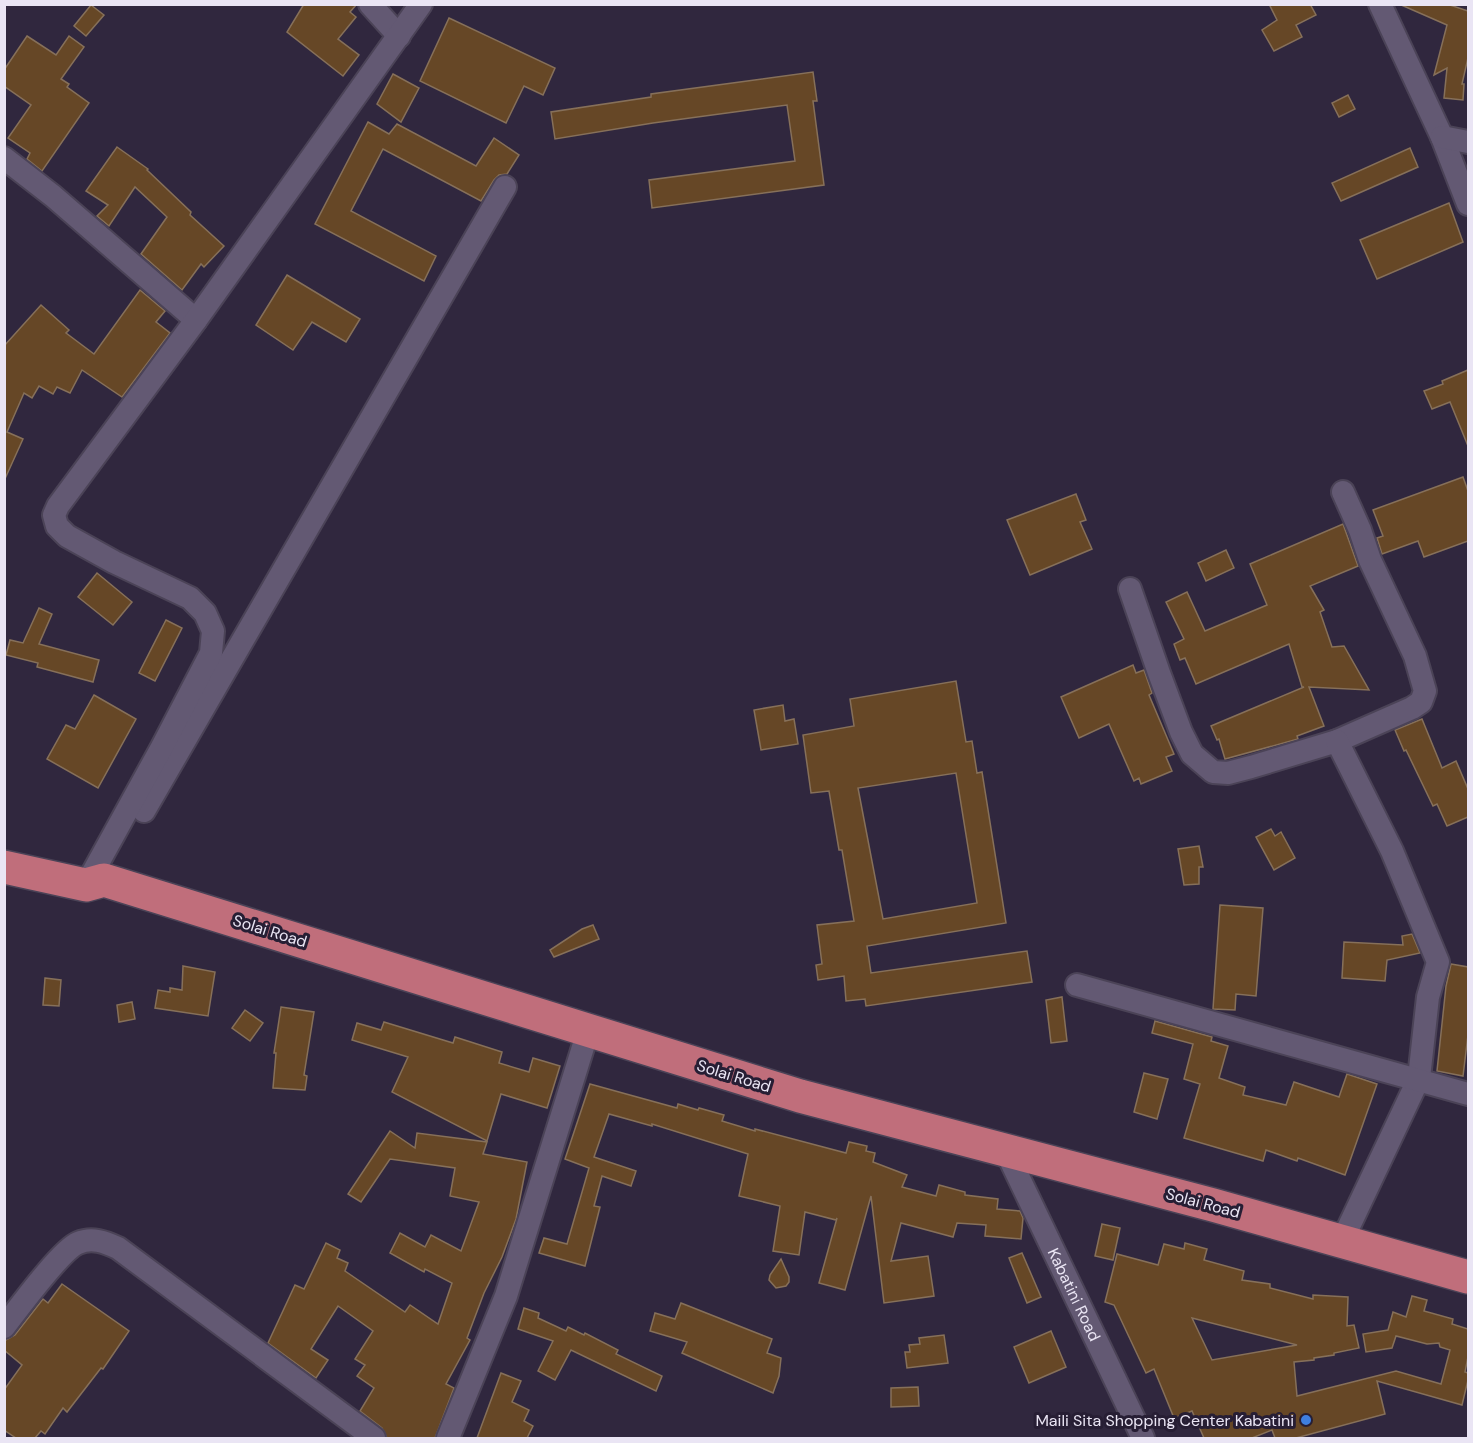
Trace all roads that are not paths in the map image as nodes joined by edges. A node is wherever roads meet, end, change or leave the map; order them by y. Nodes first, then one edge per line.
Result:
1 (370, 4) edge
2 (421, 4) edge
3 (1380, 4) edge
4 (399, 36) junction
5 (1442, 138) junction
6 (1468, 142) edge
7 (4, 158) edge
8 (505, 187) dead end
9 (1468, 204) edge
10 (196, 320) junction
11 (1343, 492) dead end
12 (1130, 589) dead end
13 (1337, 741) junction
14 (4, 867) edge
15 (95, 882) junction
16 (1077, 985) dead end
17 (588, 1031) junction
18 (1419, 1078) junction
19 (1468, 1094) edge
20 (1006, 1151) junction
21 (1342, 1241) junction
22 (1468, 1276) edge
23 (4, 1327) edge
24 (374, 1438) edge
25 (448, 1438) edge
26 (1143, 1438) edge

1 - 4 street
2 - 4 street
3 - 5 street
4 - 10 street
5 - 6 street
5 - 9 street
7 - 10 street
8 - 15 street
10 - 15 street
11 - 13 street
12 - 13 street
13 - 18 street
14 - 15 highway, Solai Road
15 - 17 highway, Solai Road
16 - 18 street
17 - 20 highway, Solai Road
17 - 25 street
18 - 19 street
18 - 21 street
20 - 21 highway, Solai Road
20 - 26 street, Kabatini Road
21 - 22 highway, Solai Road
23 - 24 street

